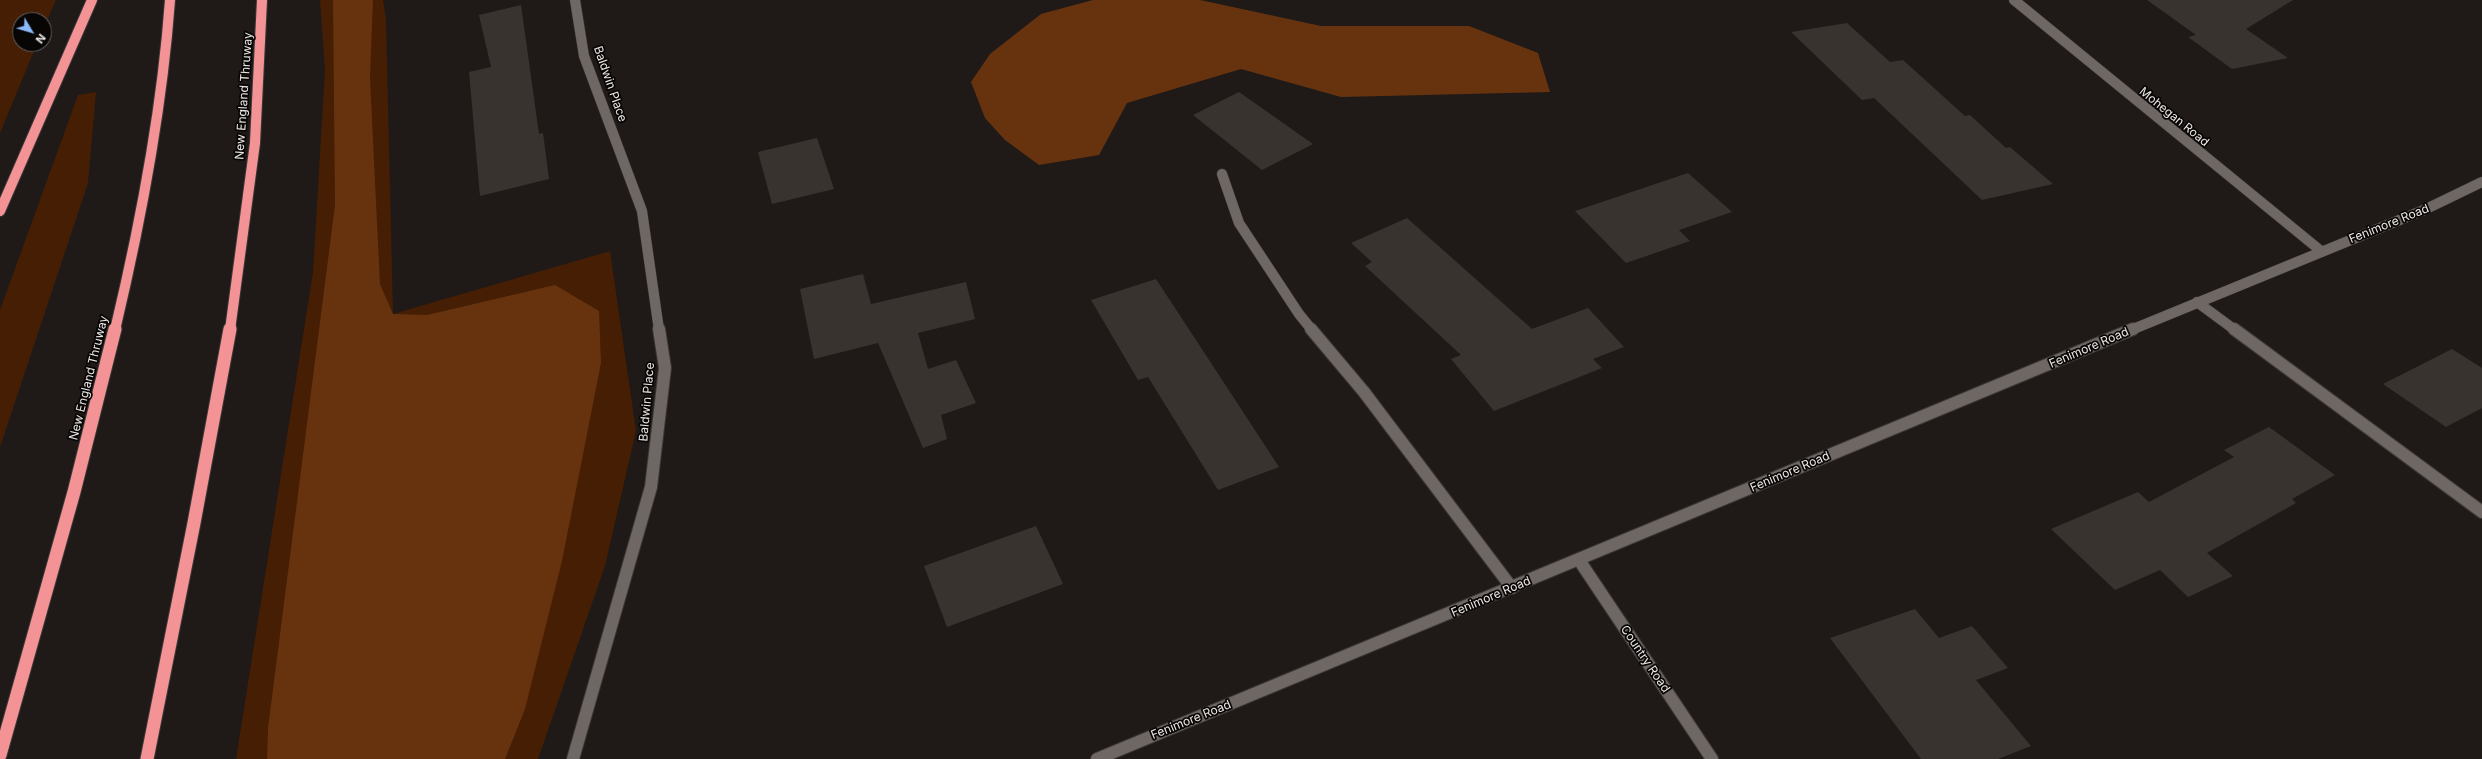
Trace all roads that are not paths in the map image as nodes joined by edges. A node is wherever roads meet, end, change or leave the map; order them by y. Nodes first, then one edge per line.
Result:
1 (92, 0) edge
2 (170, 0) edge
3 (262, 0) edge
4 (575, 0) edge
5 (2014, 0) edge
6 (1222, 174) dead end
7 (2482, 182) edge
8 (0, 211) edge
9 (2321, 251) junction
10 (2197, 302) junction
11 (2482, 512) edge
12 (1579, 560) junction
13 (1512, 588) junction
14 (0, 755) edge
15 (147, 759) edge
16 (573, 759) edge
17 (1096, 759) edge
18 (1712, 759) edge

1 - 8 highway
2 - 14 highway, New England Thruway
3 - 15 highway, New England Thruway
4 - 16 street, Baldwin Place
5 - 9 street, Mohegan Road
6 - 13 street
7 - 9 street, Fenimore Road
9 - 10 street, Fenimore Road
10 - 11 street
10 - 12 street, Fenimore Road
12 - 13 street, Fenimore Road
12 - 18 street, Country Road
13 - 17 street, Fenimore Road

